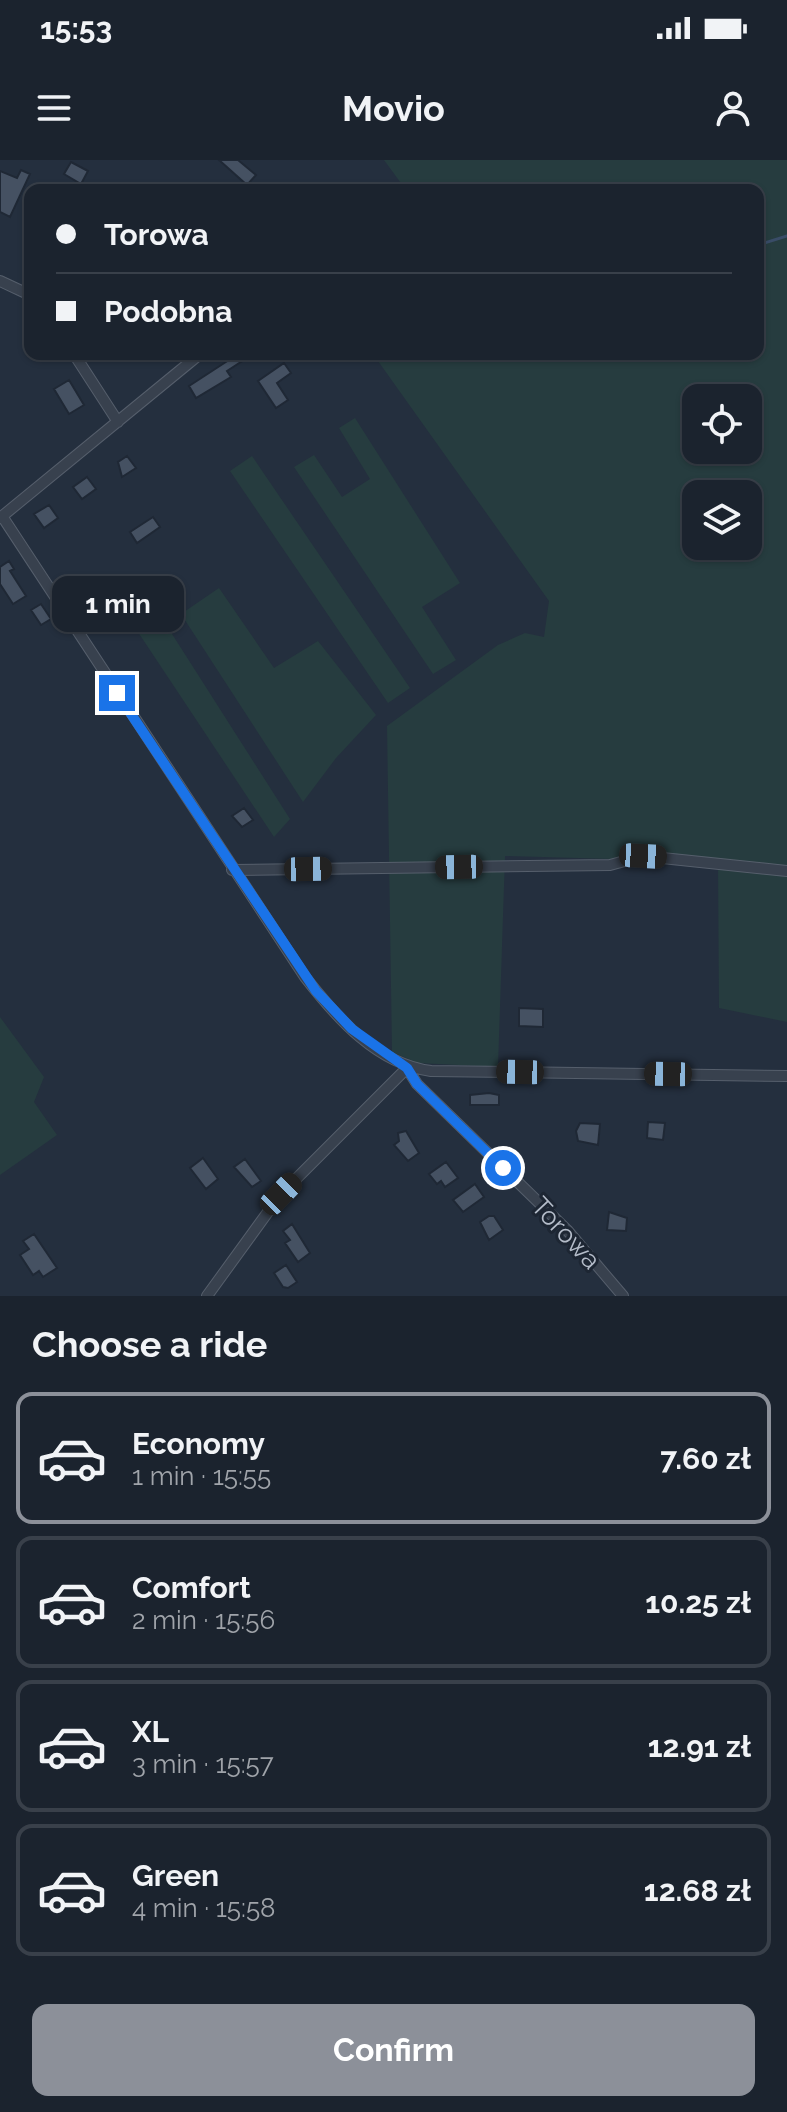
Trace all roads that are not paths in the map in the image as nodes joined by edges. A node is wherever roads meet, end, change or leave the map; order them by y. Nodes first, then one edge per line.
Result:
1 (0, 281) edge
2 (24, 292) edge
3 (78, 360) edge
4 (193, 360) edge
5 (118, 422) junction
6 (1, 517) edge
7 (232, 870) junction
8 (787, 871) edge
9 (407, 1068) junction
10 (787, 1076) edge
11 (207, 1296) edge
12 (623, 1296) edge

1 - 2 street
3 - 5 street
4 - 5 street
5 - 6 street
6 - 7 street
7 - 8 street
7 - 9 street
9 - 10 street
9 - 11 street
9 - 12 street, Torowa

